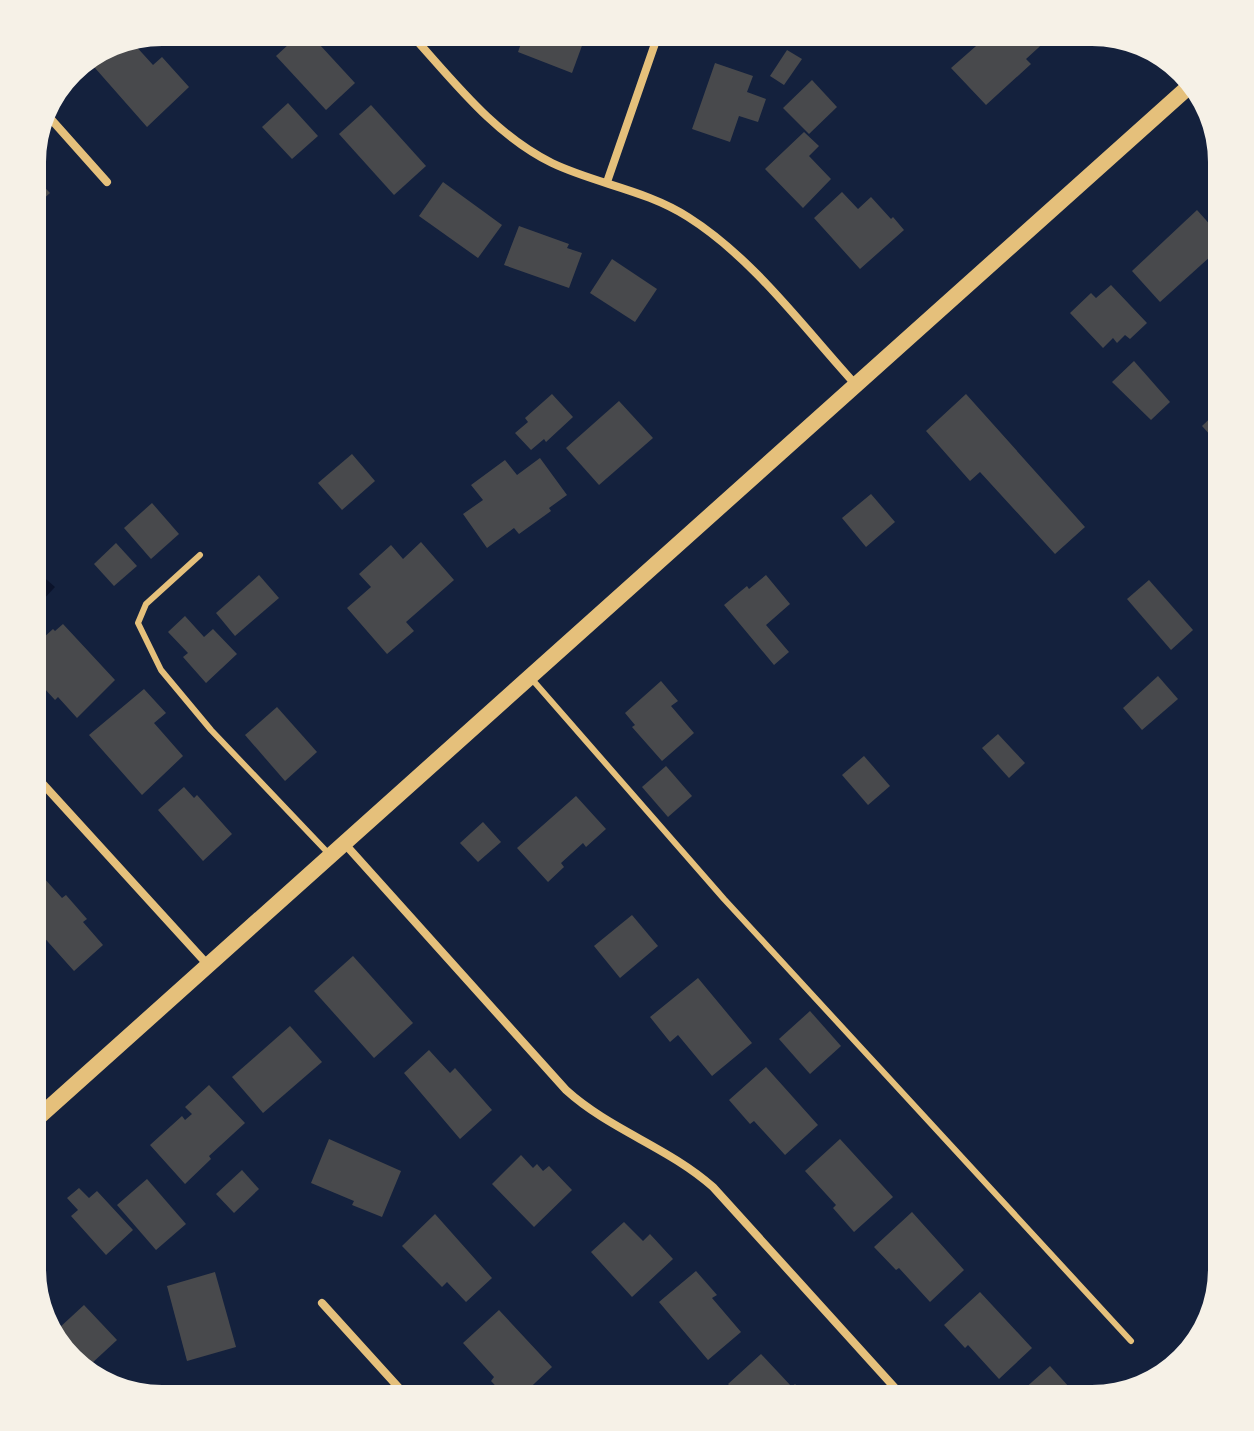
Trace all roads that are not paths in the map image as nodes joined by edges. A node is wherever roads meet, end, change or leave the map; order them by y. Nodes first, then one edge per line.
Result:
1 (422, 46) edge
2 (654, 46) edge
3 (1184, 91) edge
4 (54, 122) edge
5 (107, 182) dead end
6 (607, 182) junction
7 (856, 385) junction
8 (200, 555) dead end
9 (530, 677) junction
10 (46, 787) edge
11 (344, 843) junction
12 (330, 855) junction
13 (208, 965) junction
14 (46, 1110) edge
15 (322, 1303) dead end
16 (1131, 1341) dead end
17 (396, 1385) edge
18 (892, 1385) edge

1 - 6 street
2 - 6 street
3 - 7 main road
4 - 5 street
6 - 7 street
7 - 9 main road
8 - 12 lane
9 - 11 main road
9 - 16 lane
10 - 13 street
11 - 12 main road
11 - 18 street
12 - 13 main road
13 - 14 main road
15 - 17 street

